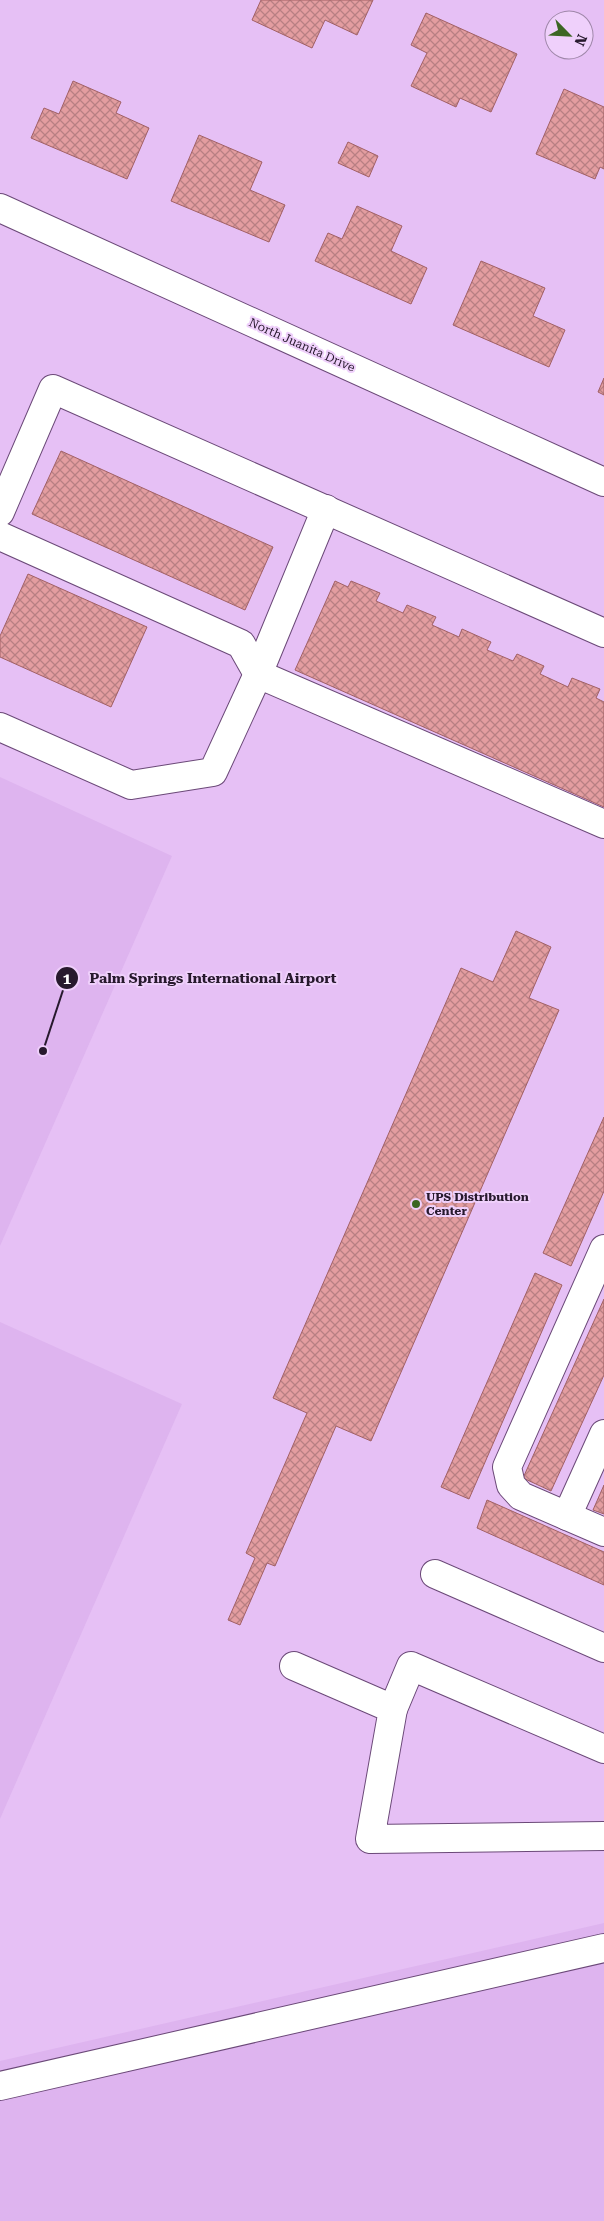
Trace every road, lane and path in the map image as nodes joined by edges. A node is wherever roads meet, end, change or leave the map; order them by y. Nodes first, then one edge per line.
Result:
1 (0, 208) edge
2 (604, 482) edge
3 (326, 509) junction
4 (0, 512) edge
5 (0, 536) edge
6 (604, 633) edge
7 (258, 674) junction
8 (0, 727) edge
9 (604, 824) edge
10 (604, 1248) edge
11 (604, 1434) edge
12 (567, 1516) junction
13 (604, 1532) edge
14 (435, 1574) dead end
15 (604, 1648) edge
16 (294, 1666) dead end
17 (393, 1709) junction
18 (604, 1748) edge
19 (604, 1836) edge
20 (604, 1948) edge
21 (0, 2086) edge

1 - 2 street, North Juanita Drive
3 - 4 street
3 - 6 street
3 - 7 street
5 - 7 street
7 - 8 street
7 - 9 street
10 - 12 street
11 - 12 street
12 - 13 street
14 - 15 street
16 - 17 street
17 - 18 street
17 - 19 street
20 - 21 street

